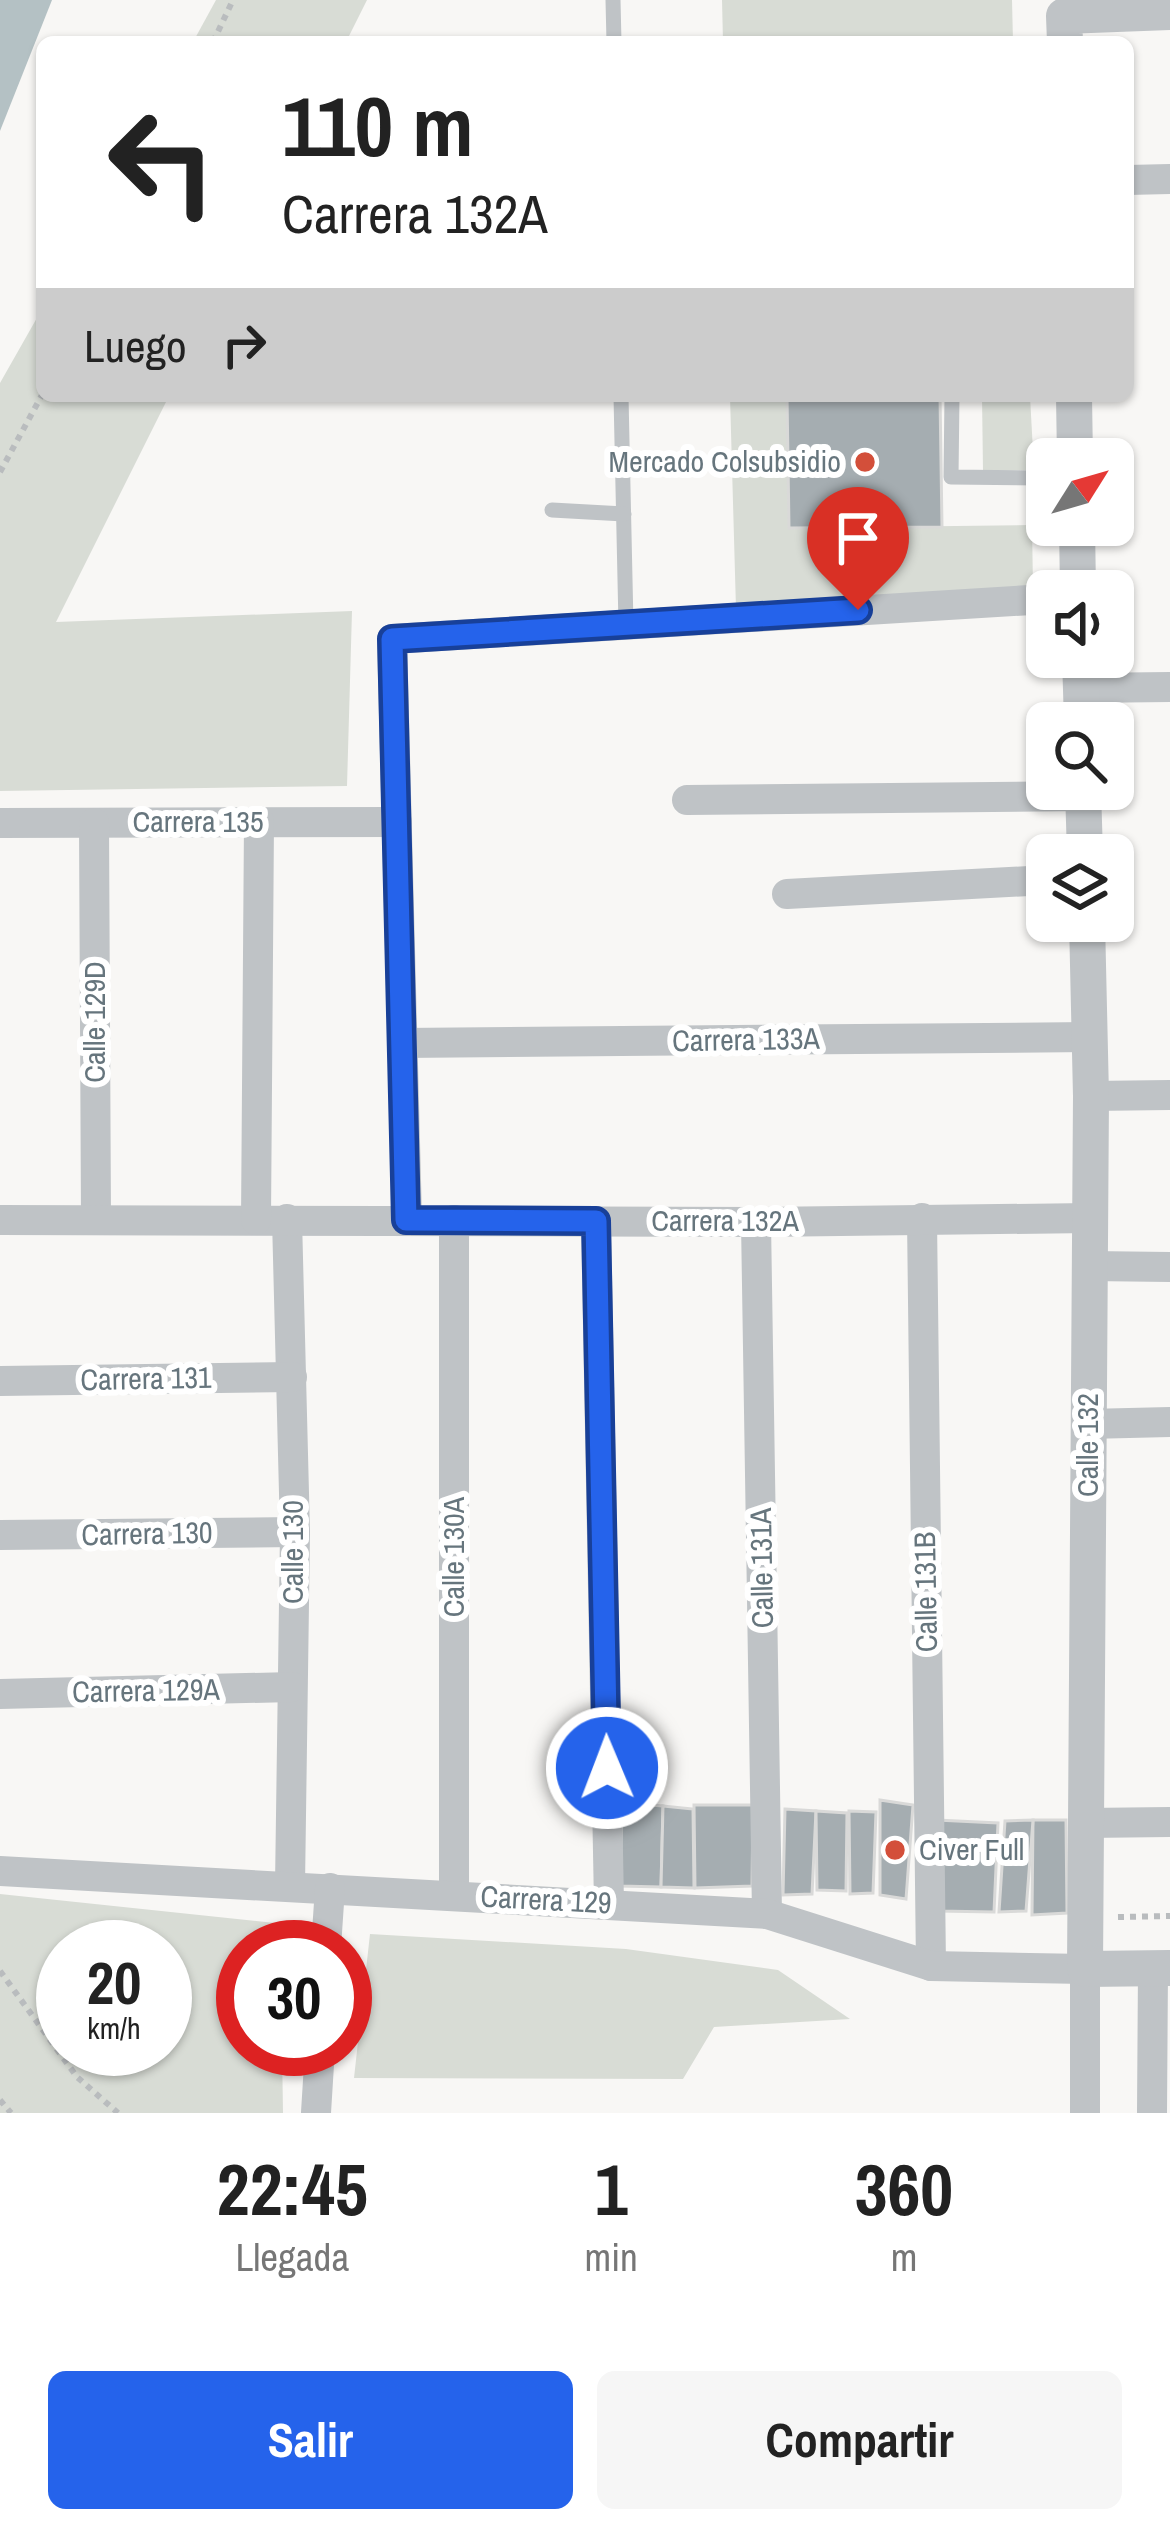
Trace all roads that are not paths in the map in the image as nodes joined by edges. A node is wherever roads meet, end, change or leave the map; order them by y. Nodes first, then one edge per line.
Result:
1 (613, 0) edge
2 (1170, 12) edge
3 (1064, 19) edge
4 (614, 36) edge
5 (1170, 179) edge
6 (1134, 180) edge
7 (621, 402) edge
8 (952, 402) edge
9 (1074, 402) edge
10 (1075, 438) edge
11 (1026, 478) edge
12 (552, 510) dead end
13 (624, 514) junction
14 (1026, 600) edge
15 (626, 625) junction
16 (1170, 687) edge
17 (1081, 689) edge
18 (1026, 793) edge
19 (687, 800) dead end
20 (259, 821) junction
21 (397, 822) junction
22 (94, 823) junction
23 (0, 824) edge
24 (1026, 881) edge
25 (788, 894) dead end
26 (1088, 942) edge
27 (1090, 1036) junction
28 (402, 1043) junction
29 (1170, 1095) edge
30 (1091, 1096) junction
31 (1090, 1218) junction
32 (272, 1219) junction
33 (922, 1219) junction
34 (0, 1220) edge
35 (96, 1220) junction
36 (406, 1220) junction
37 (454, 1220) junction
38 (596, 1221) junction
39 (756, 1222) junction
40 (1090, 1266) junction
41 (1170, 1267) edge
42 (292, 1377) junction
43 (0, 1381) edge
44 (1170, 1422) edge
45 (1088, 1424) junction
46 (295, 1532) junction
47 (0, 1535) edge
48 (292, 1687) junction
49 (0, 1694) edge
50 (1170, 1822) edge
51 (1086, 1823) junction
52 (0, 1871) edge
53 (290, 1886) junction
54 (330, 1888) junction
55 (454, 1895) junction
56 (609, 1904) junction
57 (767, 1913) junction
58 (328, 1920) edge
59 (931, 1966) junction
60 (1161, 1968) edge
61 (1084, 1969) junction
62 (318, 2076) edge
63 (316, 2113) edge
64 (1085, 2113) edge
65 (1152, 2113) edge

1 - 4 lane
2 - 3 street
5 - 6 street
7 - 13 lane
8 - 11 lane
9 - 10 street
12 - 13 lane
13 - 15 lane
14 - 15 street
15 - 21 street
16 - 17 street
18 - 19 street
20 - 21 street, Carrera 135
20 - 22 street, Carrera 135
20 - 32 street, Calle 130
21 - 28 street
22 - 23 street, Carrera 135
22 - 35 street, Calle 129D
24 - 25 street
26 - 27 street, Calle 132
27 - 28 street, Carrera 133A
27 - 30 street, Calle 132
28 - 36 street
29 - 30 street
30 - 31 street, Calle 132
31 - 33 street, Carrera 132A
31 - 40 street, Calle 132
32 - 35 street, Carrera 132A
32 - 36 street, Carrera 132A
32 - 42 street, Calle 130
33 - 39 street, Carrera 132A
33 - 59 street, Calle 131B
34 - 35 street, Carrera 132A
36 - 37 street, Carrera 132A
37 - 38 street, Carrera 132A
37 - 55 street, Calle 130A
38 - 39 street, Carrera 132A
38 - 56 street
39 - 57 street, Calle 131A
40 - 41 street
40 - 45 street, Calle 132
42 - 43 street, Carrera 131
42 - 46 street, Calle 130
44 - 45 street
45 - 51 street, Calle 132
46 - 47 street, Carrera 130
46 - 48 street, Calle 130
48 - 49 street, Carrera 129A
48 - 53 street, Calle 130
50 - 51 street
51 - 61 street, Calle 132
52 - 53 street, Carrera 129
53 - 54 street, Carrera 129
54 - 55 street, Carrera 129
54 - 58 street
55 - 56 street, Carrera 129
56 - 57 street, Carrera 129
57 - 59 street, Carrera 129
59 - 61 street, Carrera 129
60 - 61 street
60 - 65 street
61 - 64 street
62 - 63 street

